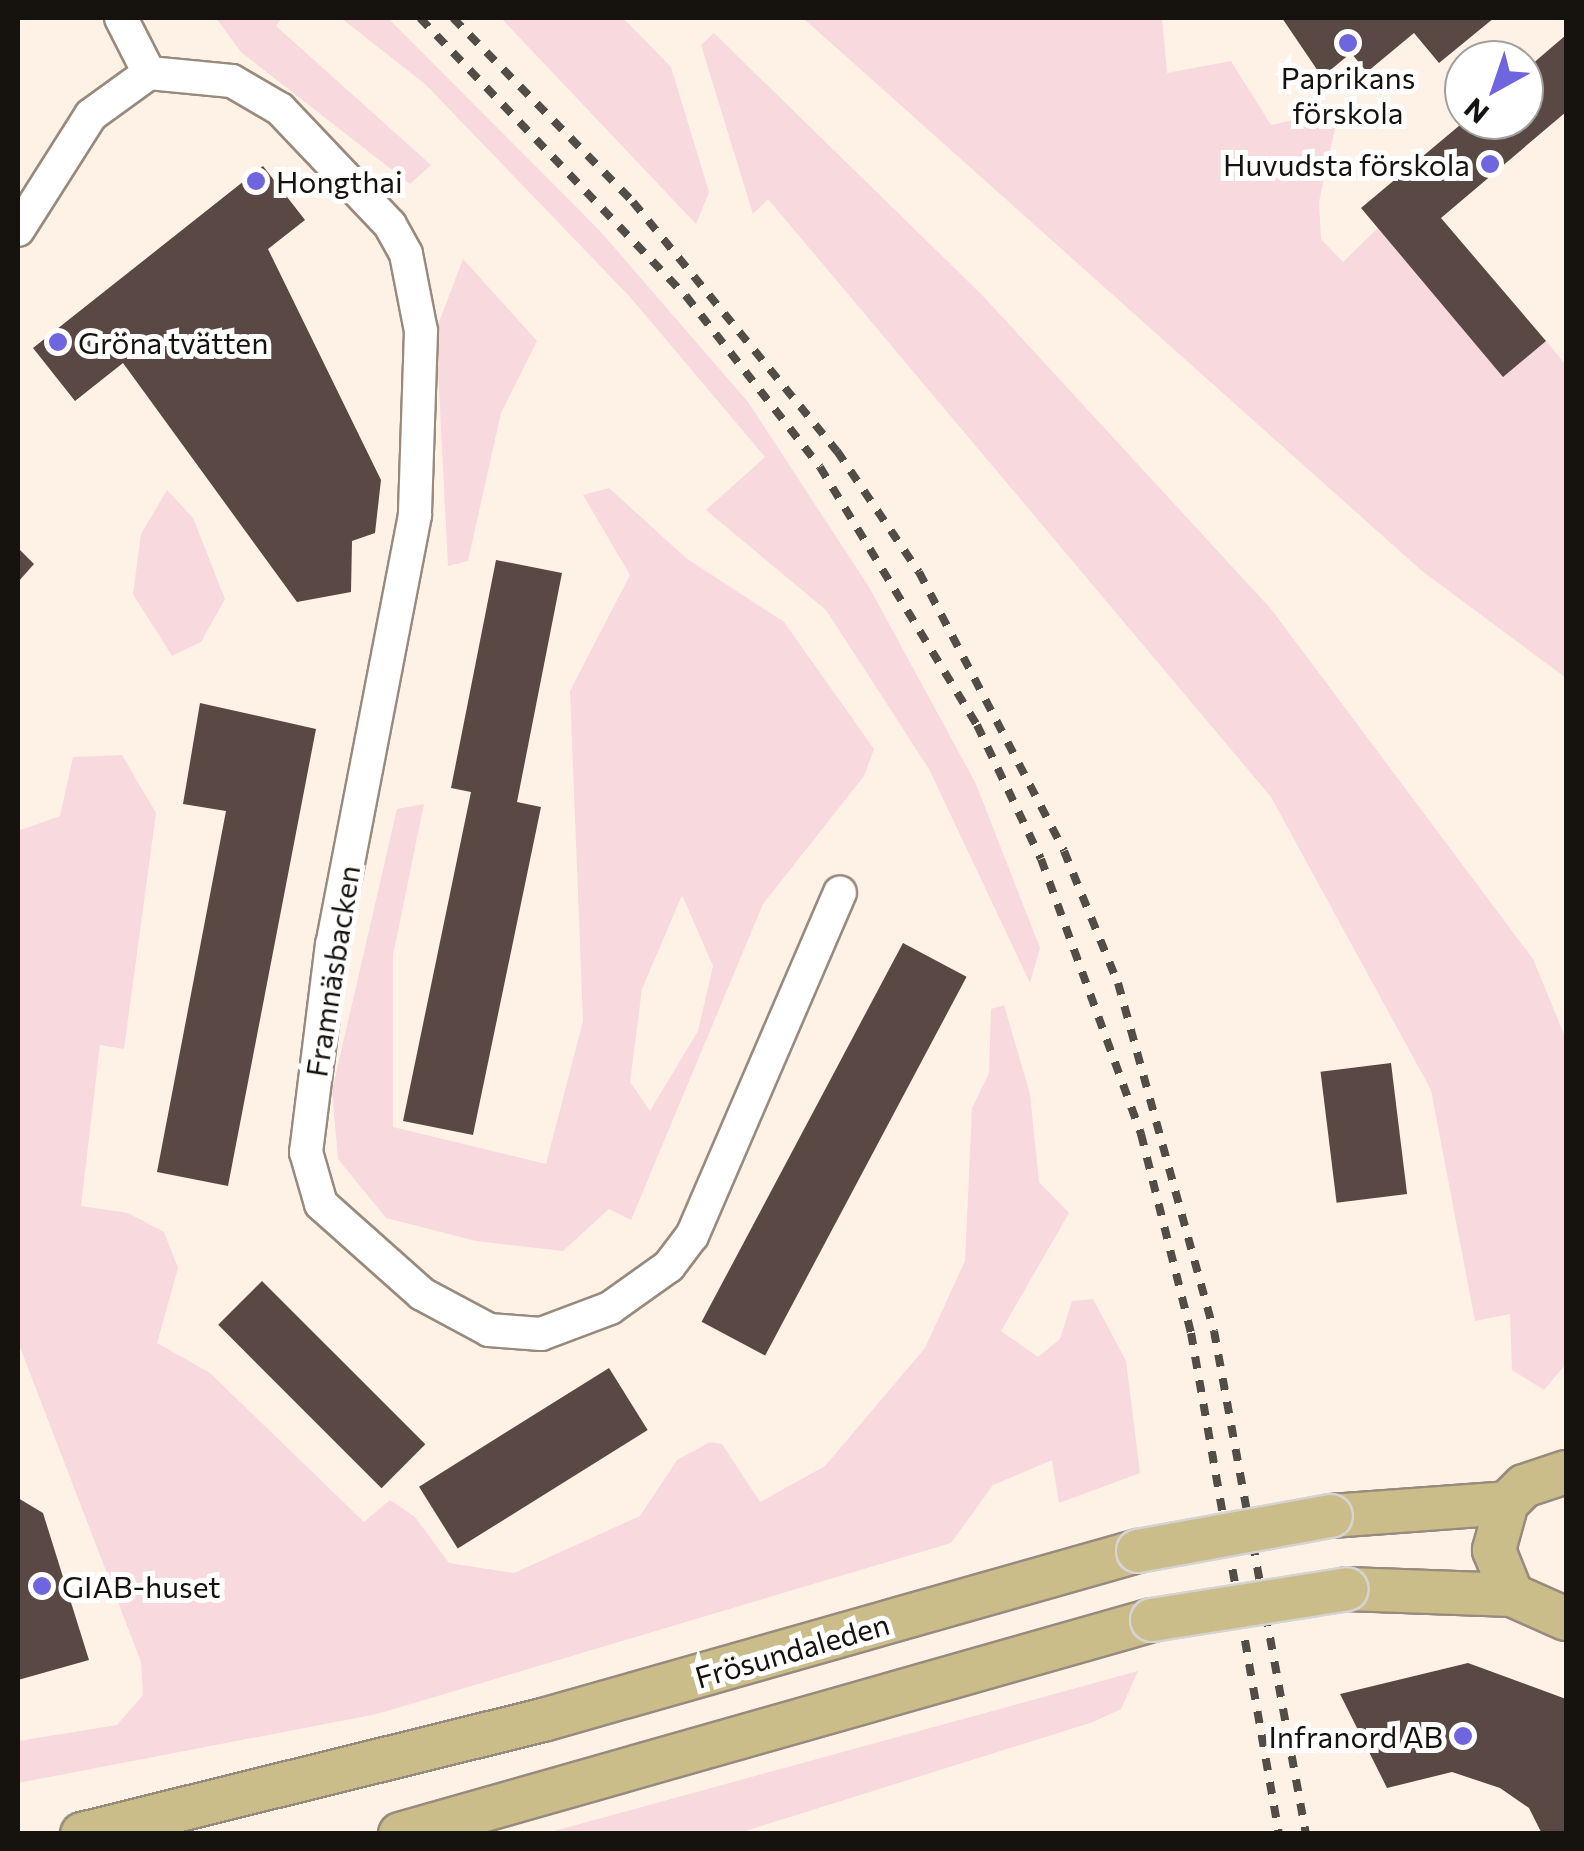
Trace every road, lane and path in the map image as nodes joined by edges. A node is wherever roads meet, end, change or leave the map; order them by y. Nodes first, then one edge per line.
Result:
1 (121, 18) edge
2 (148, 73) junction
3 (18, 230) edge
4 (840, 892) dead end
5 (1560, 1462) edge
6 (1507, 1503) junction
7 (1512, 1595) junction
8 (1566, 1620) edge
9 (82, 1834) edge
10 (400, 1834) edge

1 - 2 street
2 - 3 street
2 - 4 street, Framnäsbacken
5 - 6 main road
6 - 7 main road
6 - 9 main road, Frösundaleden, bridge
7 - 8 main road
7 - 10 main road, bridge

